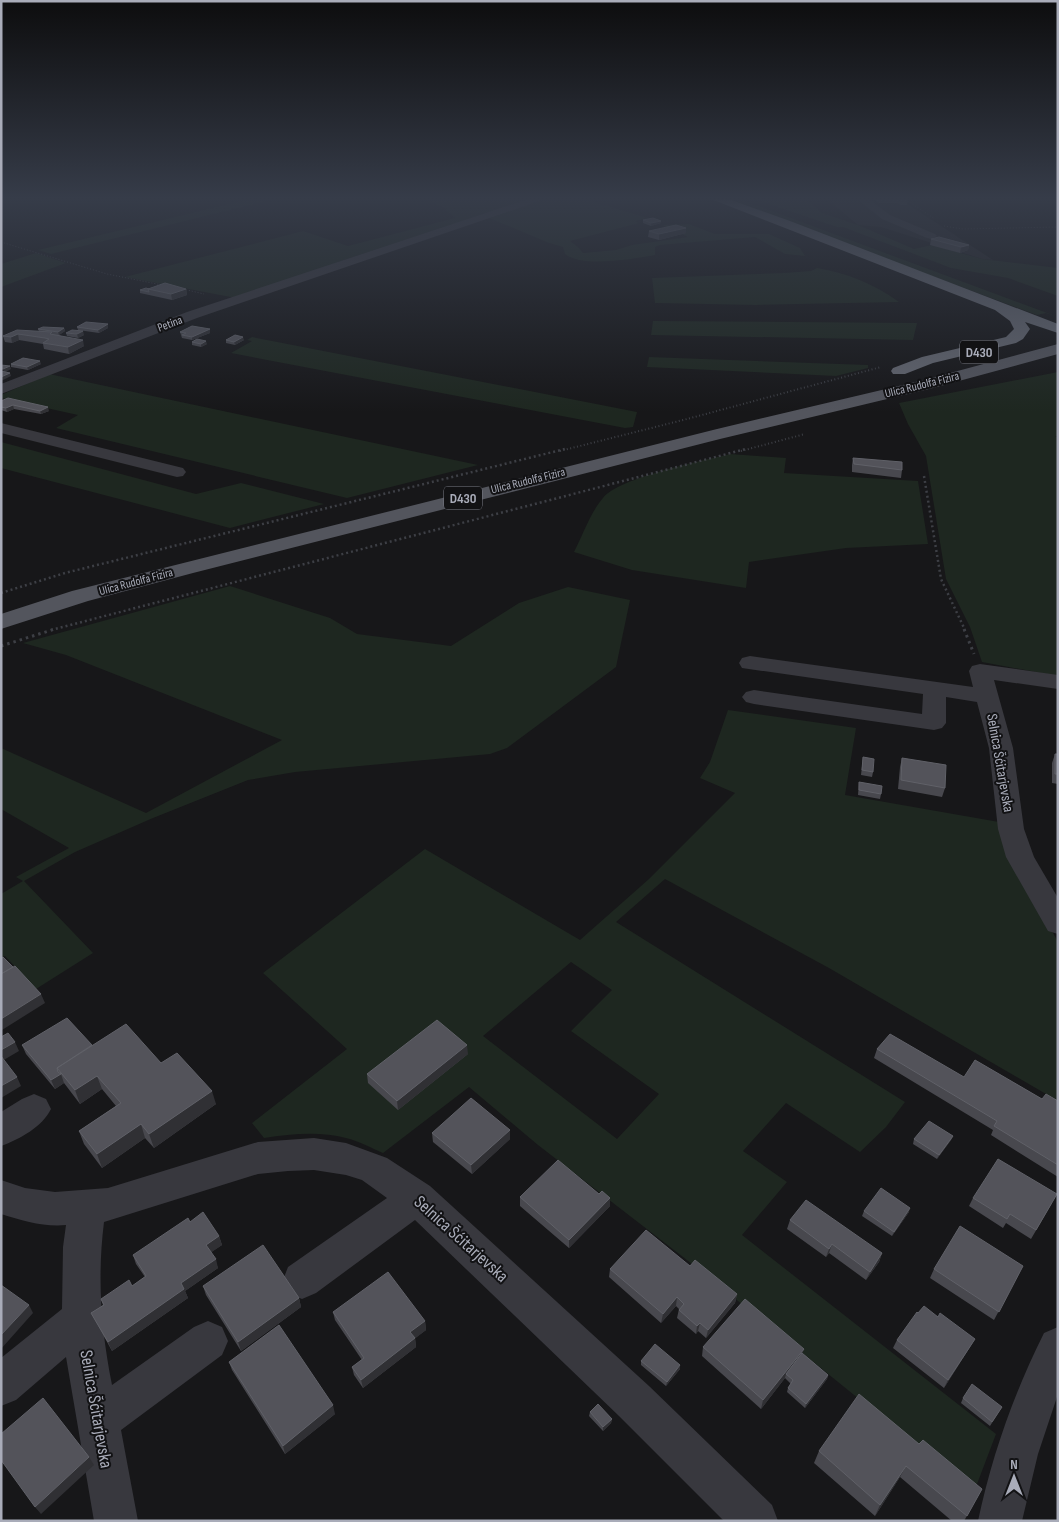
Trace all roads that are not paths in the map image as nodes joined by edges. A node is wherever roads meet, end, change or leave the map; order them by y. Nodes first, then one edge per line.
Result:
1 (323, 270) edge
2 (906, 270) edge
3 (942, 270) edge
4 (961, 277) dead end
5 (999, 306) junction
6 (1058, 329) edge
7 (1058, 333) edge
8 (1058, 349) edge
9 (888, 371) joint
10 (833, 388) dead end
11 (1, 389) edge
12 (1, 428) edge
13 (177, 472) dead end
14 (6, 596) edge
15 (1, 622) edge
16 (750, 663) dead end
17 (1058, 682) edge
18 (935, 688) junction
19 (987, 696) junction
20 (754, 697) dead end
21 (1058, 923) edge
22 (34, 1109) dead end
23 (1, 1131) edge
24 (1, 1197) edge
25 (417, 1198) junction
26 (88, 1208) junction
27 (302, 1280) dead end
28 (82, 1318) junction
29 (208, 1341) dead end
30 (1058, 1347) edge
31 (1, 1386) edge
32 (98, 1421) junction
33 (116, 1521) edge
34 (756, 1521) edge
35 (1000, 1521) edge

1 - 11 street, Petina
2 - 5 highway
3 - 4 highway
5 - 6 highway
5 - 9 highway
7 - 9 main road, Ulica Rudolfa Fizira / D430
8 - 15 main road, Ulica Rudolfa Fizira / D430
10 - 14 main road, Ulica Rudolfa Fizira / D430
12 - 13 street
16 - 18 street
17 - 19 street, Selnica Šćitarjevska
18 - 19 street
18 - 20 street
19 - 21 street, Selnica Šćitarjevska
22 - 23 street
24 - 26 street, Selnica Šćitarjevska
25 - 26 street, Selnica Šćitarjevska
25 - 27 street
25 - 34 street, Selnica Šćitarjevska
26 - 28 street, Selnica Šćitarjevska
28 - 31 street
28 - 32 street, Selnica Šćitarjevska
29 - 32 street
30 - 35 street
32 - 33 street, Selnica Šćitarjevska

